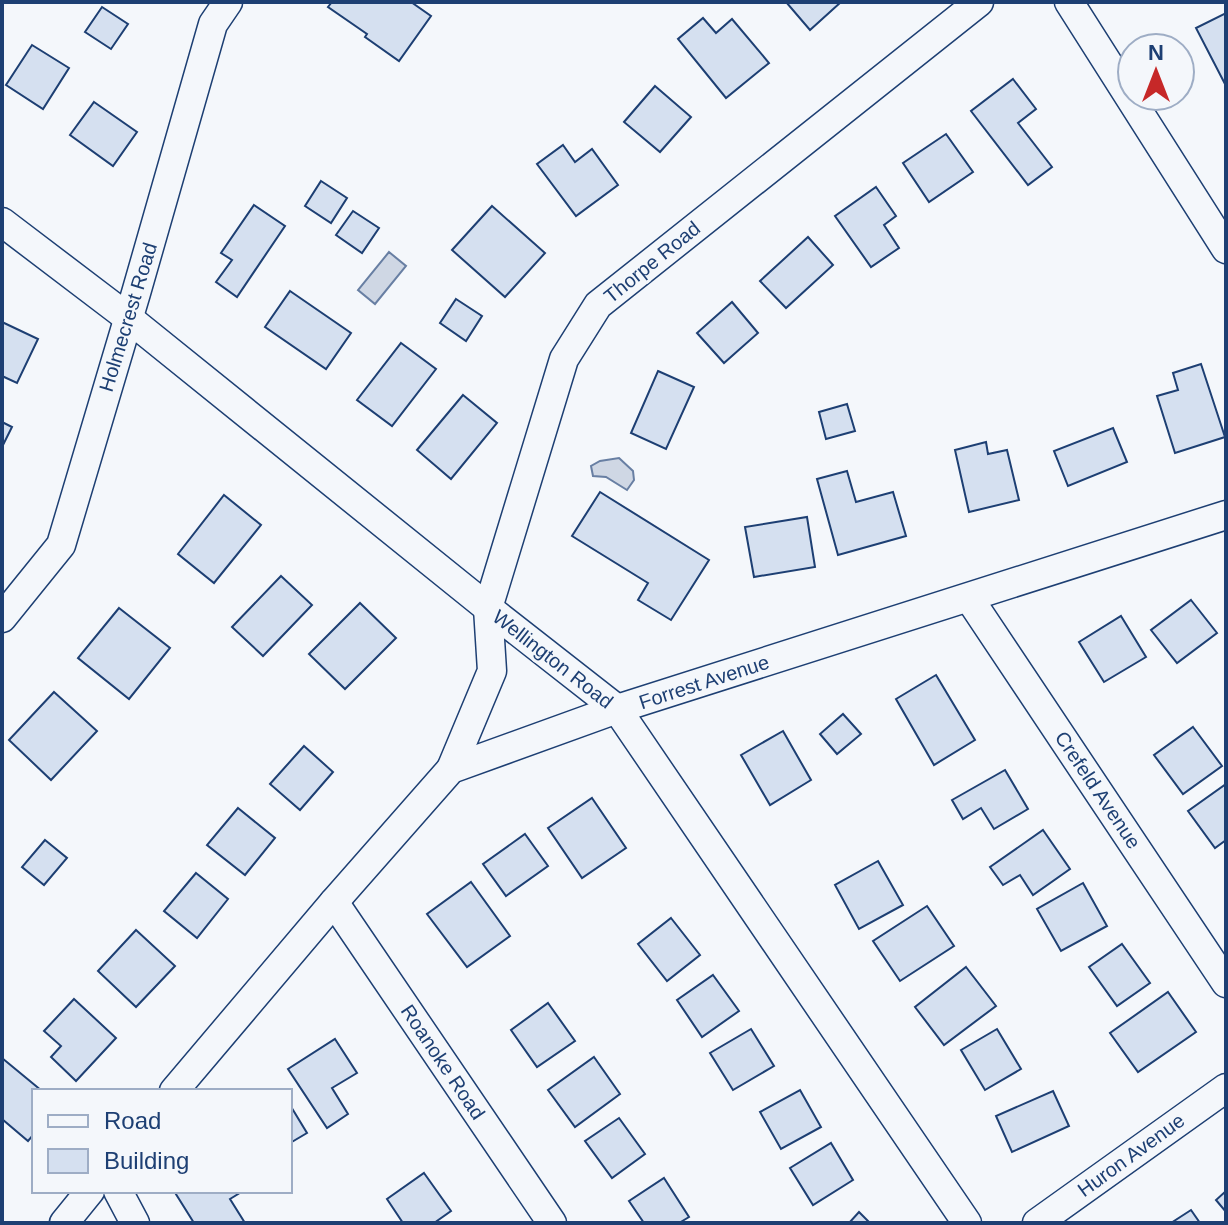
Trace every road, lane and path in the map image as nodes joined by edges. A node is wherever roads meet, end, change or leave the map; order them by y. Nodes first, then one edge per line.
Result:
1 (228, 2) edge
2 (979, 2) edge
3 (1069, 2) edge
4 (1217, 213) edge
5 (2, 222) edge
6 (1226, 249) edge
7 (127, 317) junction
8 (1226, 515) edge
9 (969, 598) junction
10 (488, 608) junction
11 (2, 618) edge
12 (617, 709) junction
13 (451, 769) junction
14 (334, 902) junction
15 (1226, 983) edge
16 (1226, 1088) edge
17 (176, 1089) edge
18 (88, 1193) edge
19 (119, 1193) edge
20 (64, 1223) edge
21 (135, 1223) edge
22 (552, 1223) edge
23 (967, 1223) edge
24 (1037, 1223) edge

1 - 7 street, Holmecrest Road
2 - 10 street, Thorpe Road
3 - 4 street
4 - 6 street
5 - 7 street, Wellington Road
7 - 10 street, Wellington Road
7 - 11 street, Holmecrest Road
8 - 9 street, Forrest Avenue
9 - 12 street, Forrest Avenue
9 - 15 street, Crefeld Avenue
10 - 12 street, Wellington Road
10 - 13 street, Thorpe Road
12 - 13 street, Forrest Avenue
12 - 23 street, Wellington Road
13 - 14 street, Forrest Avenue
14 - 17 street, Forrest Avenue
14 - 22 street, Roanoke Road
16 - 24 street, Huron Avenue
18 - 20 street
19 - 21 street

